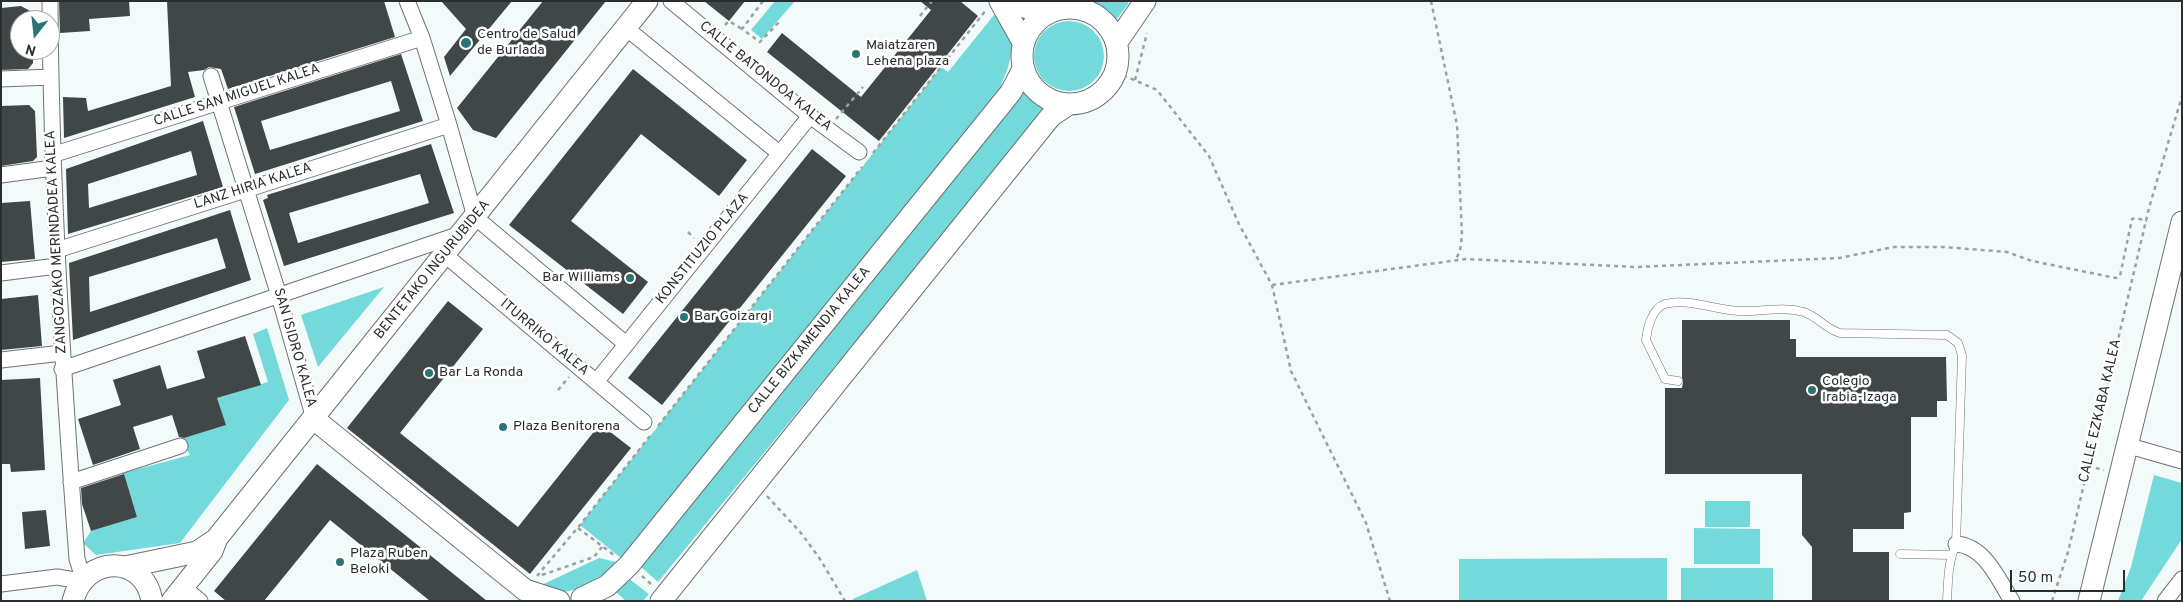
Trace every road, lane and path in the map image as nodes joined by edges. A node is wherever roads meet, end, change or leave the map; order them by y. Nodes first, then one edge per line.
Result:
1 (50, 1) edge
2 (407, 1) edge
3 (647, 1) edge
4 (671, 1) edge
5 (763, 1) edge
6 (932, 1) edge
7 (1009, 1) edge
8 (1145, 1) edge
9 (1431, 1) edge
10 (994, 5) edge
11 (1070, 6) edge
12 (920, 16) dead end
13 (781, 20) dead end
14 (1149, 27) dead end
15 (626, 28) junction
16 (422, 38) junction
17 (1023, 42) junction
18 (1116, 42) junction
19 (1023, 69) junction
20 (211, 76) dead end
21 (1125, 76) junction
22 (51, 77) junction
23 (1, 79) edge
24 (863, 87) dead end
25 (2182, 96) edge
26 (220, 102) junction
27 (1069, 104) junction
28 (810, 116) junction
29 (449, 125) junction
30 (828, 129) junction
31 (779, 153) junction
32 (864, 156) joint
33 (53, 161) junction
34 (862, 167) dead end
35 (1, 175) edge
36 (246, 188) junction
37 (475, 217) junction
38 (2147, 221) junction
39 (2182, 222) edge
40 (462, 234) junction
41 (57, 250) junction
42 (445, 255) junction
43 (1455, 261) junction
44 (2176, 263) edge
45 (57, 266) junction
46 (1, 273) edge
47 (1272, 285) junction
48 (279, 296) junction
49 (626, 344) junction
50 (62, 353) junction
51 (1, 360) edge
52 (62, 369) junction
53 (1678, 381) dead end
54 (596, 382) junction
55 (314, 419) junction
56 (644, 422) dead end
57 (2126, 445) junction
58 (180, 446) dead end
59 (2182, 461) edge
60 (71, 482) junction
61 (771, 500) dead end
62 (578, 528) junction
63 (217, 538) junction
64 (602, 547) junction
65 (1954, 549) junction
66 (1900, 554) dead end
67 (620, 560) dead end
68 (125, 567) junction
69 (82, 580) junction
70 (2181, 583) edge
71 (1, 584) edge
72 (177, 594) edge
73 (528, 595) edge
74 (578, 599) edge
75 (73, 601) edge
76 (152, 601) edge
77 (200, 601) edge
78 (559, 601) edge
79 (608, 601) edge
80 (661, 601) edge
81 (845, 601) edge
82 (1390, 601) edge
83 (1947, 601) edge
84 (2012, 601) edge
85 (2052, 601) edge
86 (2089, 601) edge
87 (2165, 601) edge

1 - 22 street, ZANGOZAKO MERINDADEA KALEA
2 - 16 street
3 - 15 main road, BENTETAKO INGURUBIDEA
4 - 28 street, CALLE BATONDOA KALEA
5 - 13 path
6 - 12 path
7 - 11 main road
8 - 18 main road
9 - 43 path
10 - 17 main road
10 - 32 path
11 - 17 main road
11 - 18 main road
14 - 21 path
15 - 31 street
15 - 37 main road, BENTETAKO INGURUBIDEA
16 - 26 street, CALLE SAN MIGUEL KALEA
16 - 29 street
17 - 19 main road
18 - 21 main road
19 - 27 main road
19 - 74 main road, CALLE BIZKAMENDIA KALEA
20 - 26 street, SAN ISIDRO KALEA
21 - 27 main road
21 - 47 path
22 - 23 street
22 - 33 street, ZANGOZAKO MERINDADEA KALEA
24 - 30 path
25 - 38 path, CALLE EZKABA KALEA
26 - 33 street, CALLE SAN MIGUEL KALEA
26 - 36 street, SAN ISIDRO KALEA
27 - 80 main road
28 - 30 street, CALLE BATONDOA KALEA
28 - 31 street, KONSTITUZIO PLAZA
29 - 36 street, LANZ HIRIA KALEA
29 - 37 street
30 - 32 street, CALLE BATONDOA KALEA
31 - 49 street, KONSTITUZIO PLAZA
33 - 35 street, CALLE SAN MIGUEL KALEA
33 - 41 street, ZANGOZAKO MERINDADEA KALEA
34 - 62 path
36 - 41 street, LANZ HIRIA KALEA
36 - 48 street, SAN ISIDRO KALEA
37 - 40 main road, BENTETAKO INGURUBIDEA
37 - 49 street
38 - 43 path
38 - 85 path, CALLE EZKABA KALEA
39 - 44 main road
40 - 42 main road, BENTETAKO INGURUBIDEA
40 - 48 street
41 - 45 street, ZANGOZAKO MERINDADEA KALEA
42 - 54 street, ITURRIKO KALEA
42 - 55 main road, BENTETAKO INGURUBIDEA
43 - 47 path
44 - 57 main road
45 - 46 street
45 - 50 street, ZANGOZAKO MERINDADEA KALEA
47 - 82 path
48 - 52 street
48 - 55 street, SAN ISIDRO KALEA
49 - 54 street, KONSTITUZIO PLAZA
50 - 51 street
50 - 52 street, ZANGOZAKO MERINDADEA KALEA
52 - 60 street, ZANGOZAKO MERINDADEA KALEA
53 - 65 lane
54 - 56 street, ITURRIKO KALEA
55 - 63 main road, BENTETAKO INGURUBIDEA
55 - 73 main road, SAN ISIDRO KALEA
57 - 59 street
57 - 86 main road
58 - 60 street
60 - 69 street, ZANGOZAKO MERINDADEA KALEA
61 - 81 path
62 - 64 path
62 - 64 path
63 - 68 main road, BENTETAKO INGURUBIDEA
63 - 72 main road, BENTETAKO INGURUBIDEA
64 - 67 path
65 - 66 lane
65 - 83 lane
65 - 84 street
68 - 69 main road, BENTETAKO INGURUBIDEA
68 - 76 main road
69 - 71 street
69 - 75 main road
70 - 87 street
72 - 77 street
73 - 78 main road, SAN ISIDRO KALEA
74 - 79 main road

